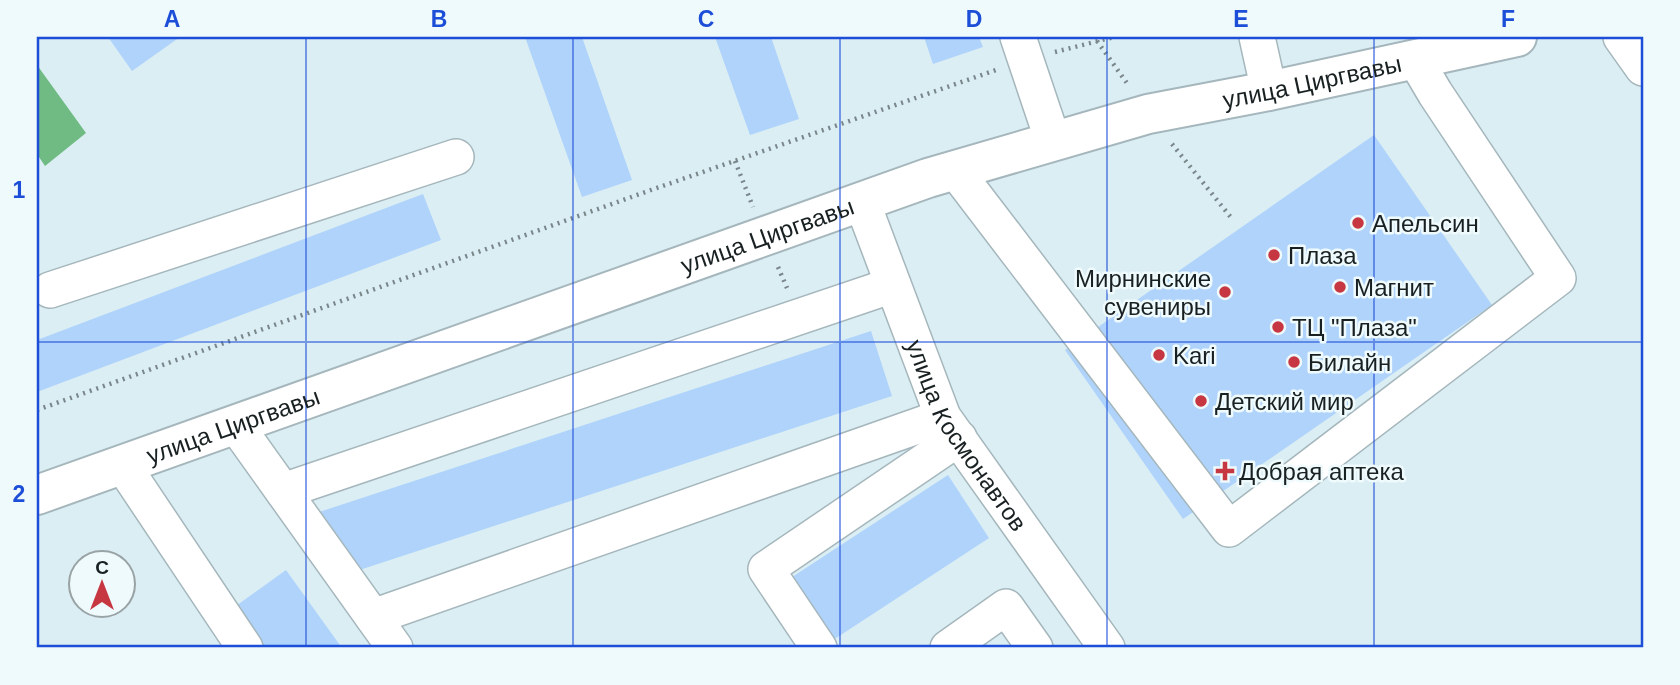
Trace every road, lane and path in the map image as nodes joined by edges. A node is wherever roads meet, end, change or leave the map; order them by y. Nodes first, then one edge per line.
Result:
1 (1114, 37) edge
2 (1257, 37) edge
3 (1517, 37) edge
4 (1621, 37) edge
5 (1021, 49) edge
6 (1415, 59) junction
7 (1643, 68) edge
8 (1269, 91) junction
9 (1053, 141) junction
10 (456, 158) dead end
11 (955, 170) junction
12 (862, 202) junction
13 (41, 285) edge
14 (893, 285) junction
15 (37, 410) edge
16 (235, 424) junction
17 (951, 428) junction
18 (122, 464) junction
19 (283, 491) junction
20 (37, 495) edge
21 (373, 617) junction
22 (245, 648) edge
23 (396, 648) edge
24 (819, 648) edge
25 (948, 648) edge
26 (1035, 648) edge
27 (1107, 648) edge

1 - 5 path
2 - 8 street
3 - 6 main road, улица Циргвавы
4 - 7 street
5 - 9 street
5 - 15 path
6 - 8 main road, улица Циргвавы
6 - 11 street
8 - 9 main road, улица Циргвавы
9 - 11 main road, улица Циргвавы
10 - 13 street
11 - 12 main road, улица Циргвавы
12 - 14 street, улица Космонавтов
12 - 16 main road, улица Циргвавы
14 - 17 street, улица Космонавтов
14 - 19 street
16 - 18 main road, улица Циргвавы
16 - 19 street
17 - 21 street
17 - 24 street
17 - 27 street, улица Космонавтов
18 - 20 main road, улица Циргвавы
18 - 22 street
19 - 21 street
21 - 23 street
25 - 26 street

